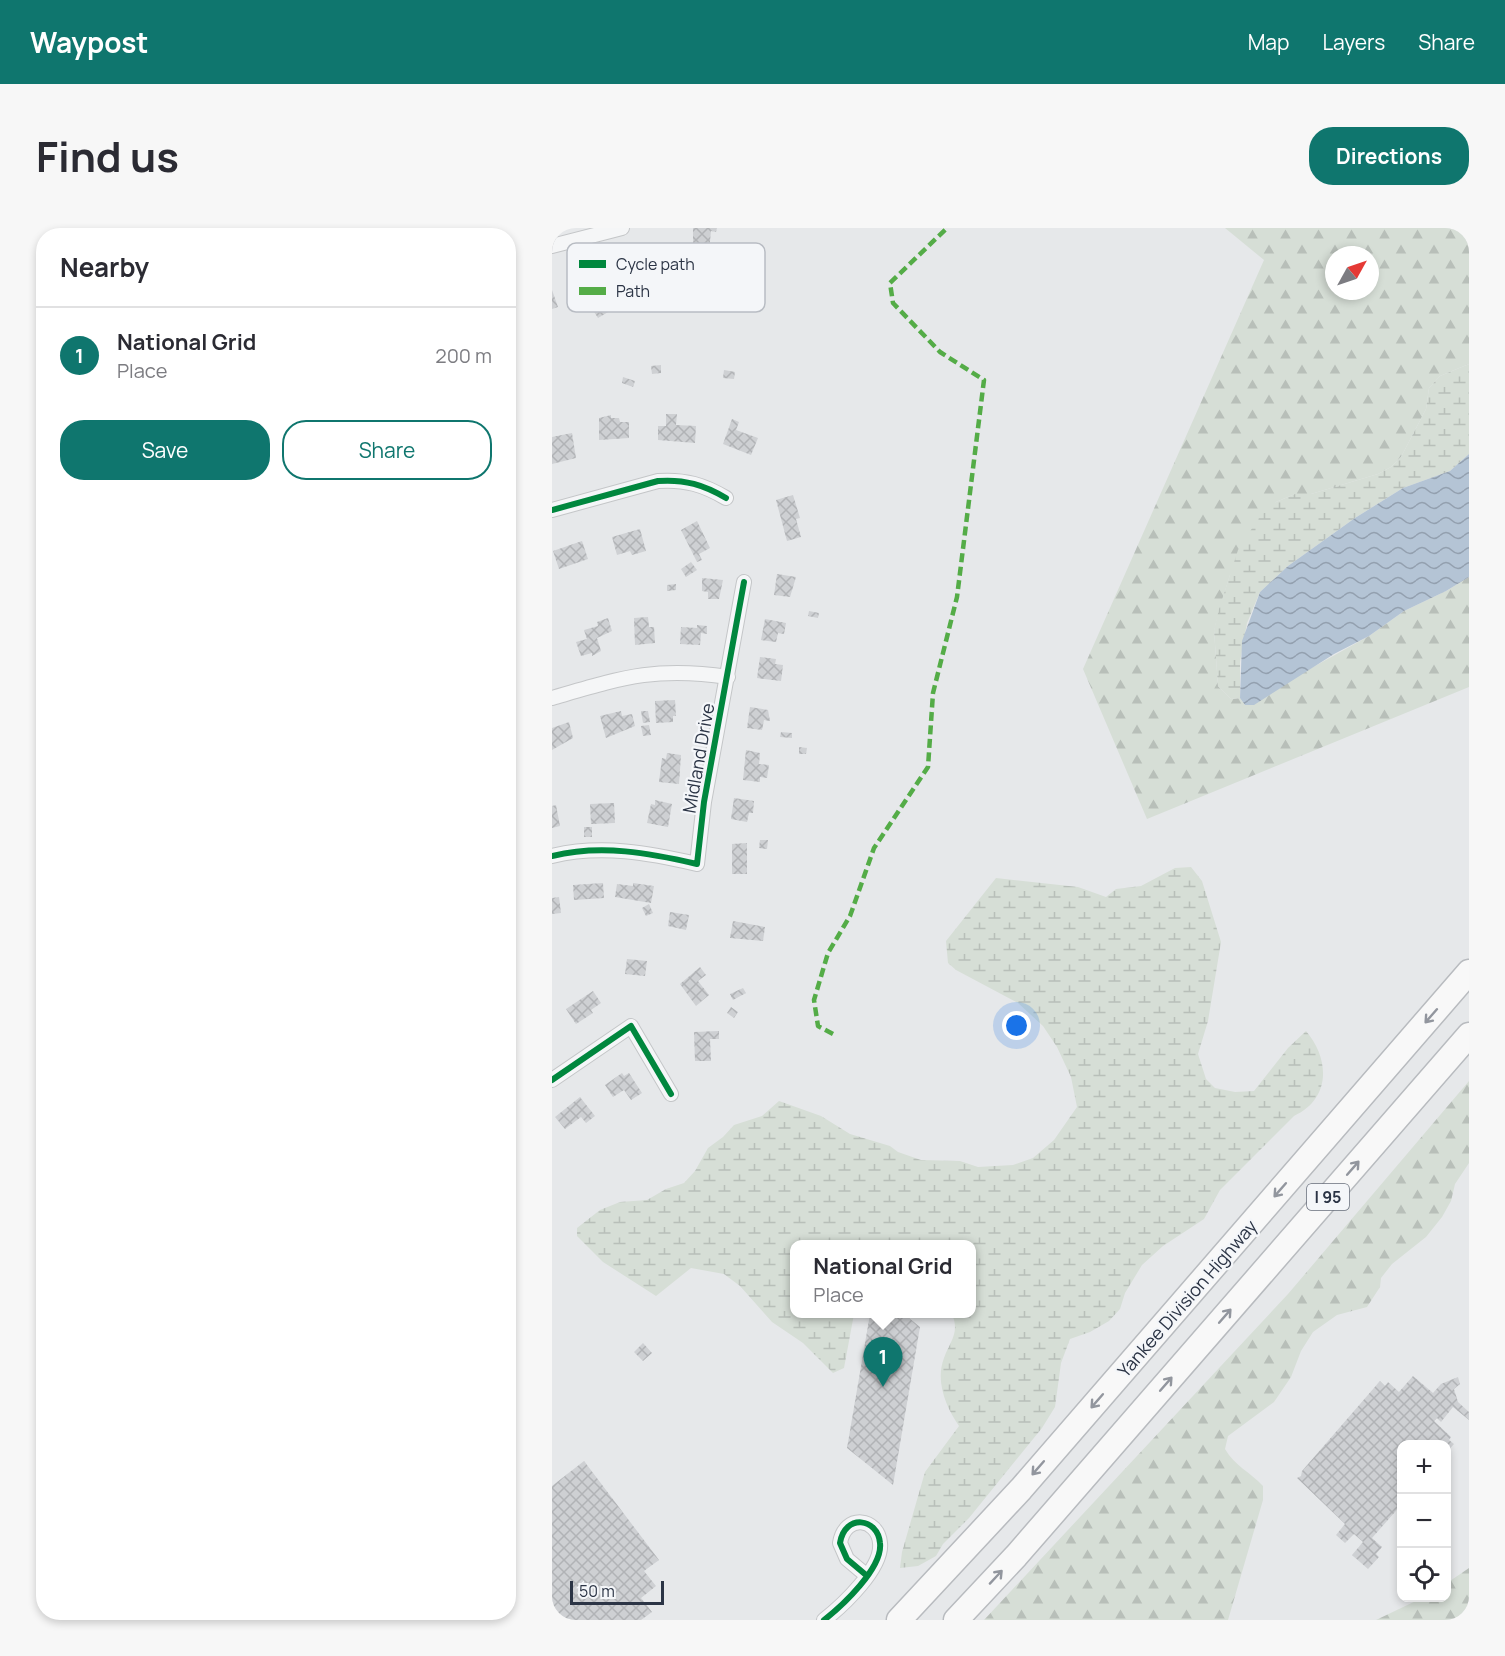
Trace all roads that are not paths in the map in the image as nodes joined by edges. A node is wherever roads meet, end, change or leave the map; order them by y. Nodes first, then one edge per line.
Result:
1 (622, 228) edge
2 (552, 246) edge
3 (726, 498) dead end
4 (552, 510) edge
5 (744, 582) dead end
6 (728, 677) junction
7 (552, 698) edge
8 (552, 855) edge
9 (1469, 972) edge
10 (1469, 1035) edge
11 (552, 1080) edge
12 (671, 1094) dead end
13 (866, 1575) dead end
14 (824, 1620) edge
15 (899, 1620) edge
16 (956, 1620) edge

1 - 2 street
3 - 4 street
5 - 6 street, Midland Drive
6 - 7 street
6 - 8 street, Midland Drive
9 -> 15 highway, Yankee Division Highway / I 95
16 -> 10 highway, I 95
11 - 12 street
13 - 14 street

